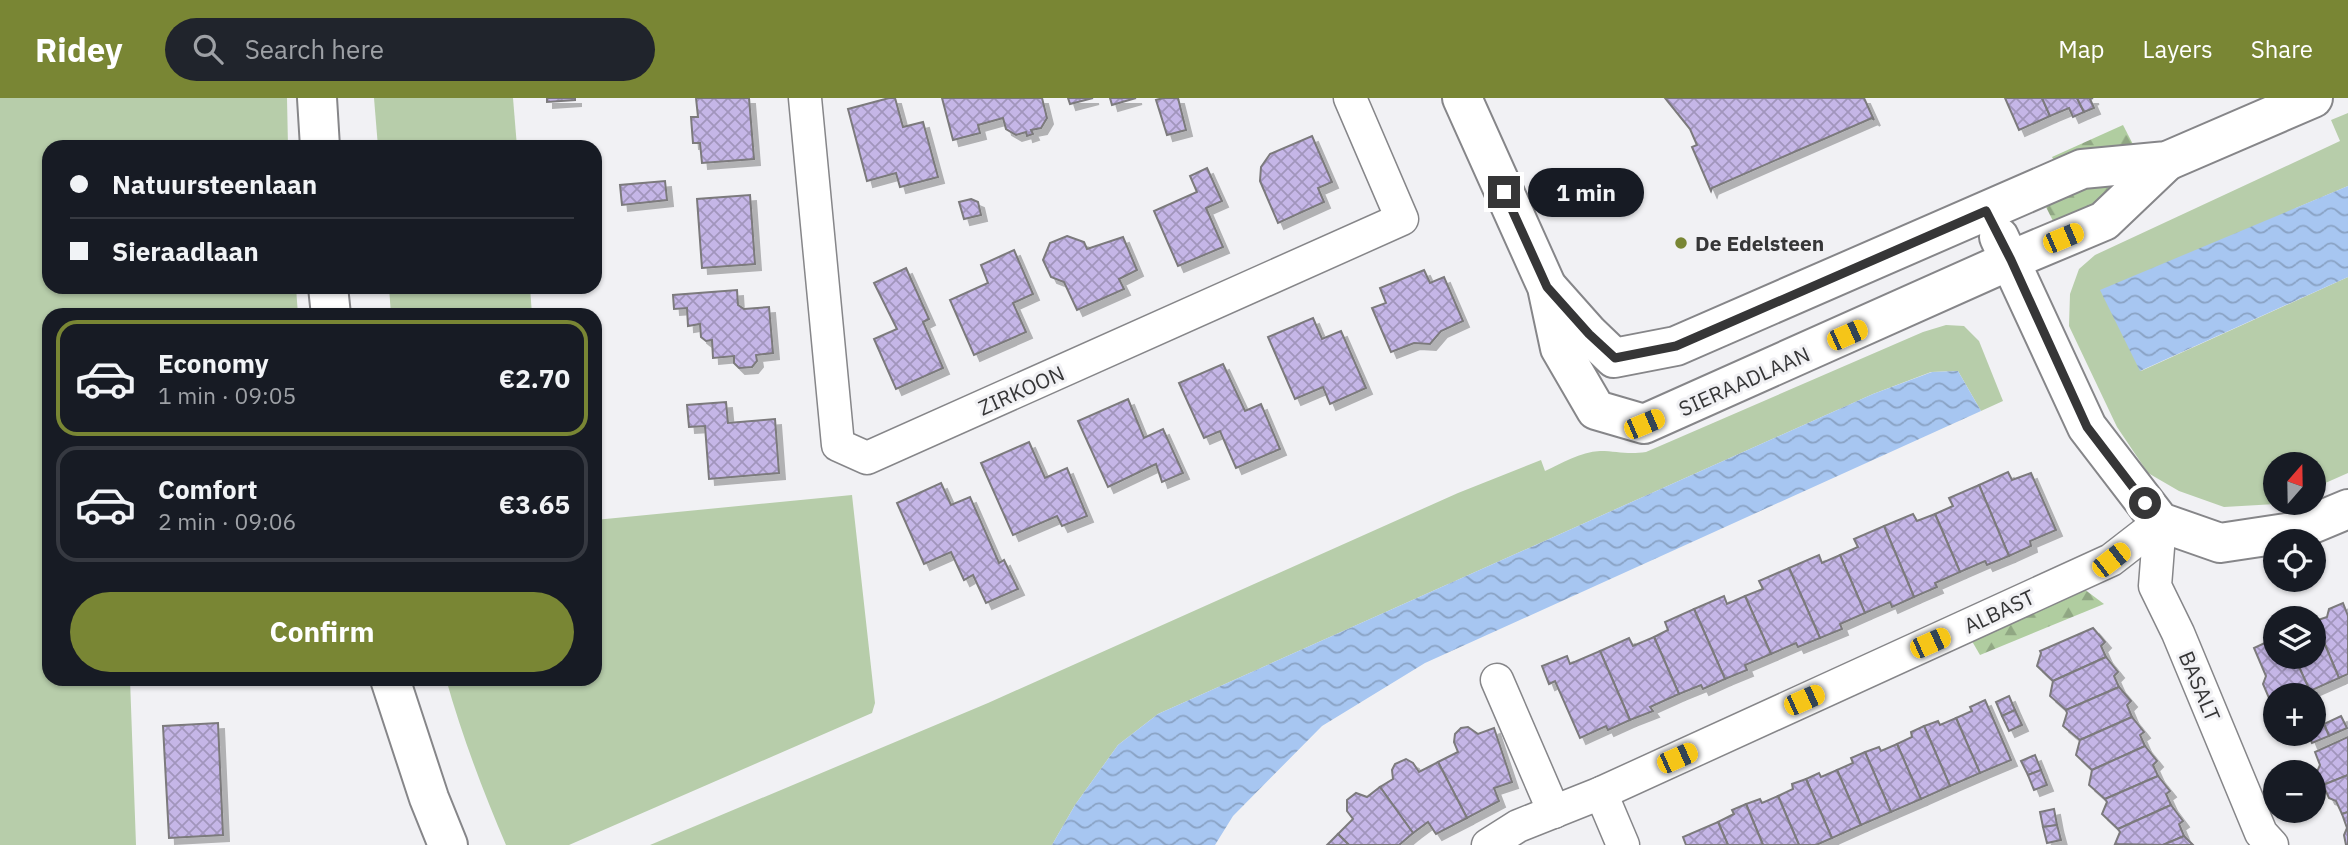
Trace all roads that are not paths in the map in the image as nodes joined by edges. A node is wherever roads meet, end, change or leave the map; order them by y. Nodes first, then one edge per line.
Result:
1 (317, 98) edge
2 (805, 98) edge
3 (1350, 98) edge
4 (1462, 98) edge
5 (2313, 98) edge
6 (320, 140) edge
7 (2167, 161) junction
8 (1986, 211) junction
9 (2011, 260) junction
10 (1547, 287) junction
11 (2348, 509) edge
12 (2160, 522) junction
13 (1497, 680) dead end
14 (392, 686) edge
15 (1601, 793) junction
16 (1554, 812) junction
17 (448, 845) edge
18 (1488, 845) edge
19 (1623, 845) edge
20 (2272, 845) edge

1 - 6 street
2 - 3 street, ZIRKOON
4 - 10 street, SIERAADLAAN
5 - 7 street
7 - 8 street
7 - 9 street, SIERAADLAAN
8 - 9 street
8 - 10 street, SIERAADLAAN
9 - 10 street, SIERAADLAAN
9 - 12 street
11 - 12 street
12 - 15 street, ALBAST
12 - 20 street, BASALT
13 - 16 street
14 - 17 street
15 - 16 street, ALBAST
15 - 19 street
16 - 18 street, ALBAST

